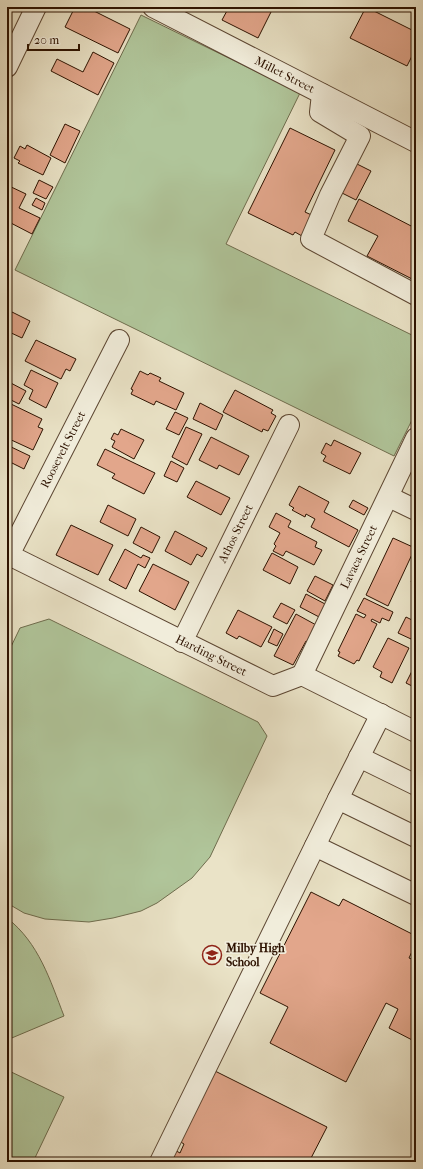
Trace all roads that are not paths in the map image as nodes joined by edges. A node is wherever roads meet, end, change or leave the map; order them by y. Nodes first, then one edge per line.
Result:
1 (36, 7) edge
2 (154, 7) edge
3 (7, 67) edge
4 (322, 94) junction
5 (416, 142) edge
6 (416, 295) edge
7 (119, 340) dead end
8 (289, 425) dead end
9 (416, 438) edge
10 (389, 497) junction
11 (416, 510) edge
12 (8, 556) edge
13 (182, 642) junction
14 (302, 675) junction
15 (381, 714) junction
16 (416, 732) edge
17 (359, 757) junction
18 (416, 785) edge
19 (338, 799) junction
20 (416, 837) edge
21 (315, 846) junction
22 (416, 895) edge
23 (160, 1162) edge

1 - 3 street
2 - 4 street, Millet Street
4 - 5 street, Millet Street
4 - 6 street
7 - 12 street, Roosevelt Street
8 - 13 street, Athos Street
9 - 10 street, Lavaca Street
10 - 11 street
10 - 14 street, Lavaca Street
12 - 13 street, Harding Street
13 - 14 street, Harding Street
14 - 15 street
15 - 16 street
15 - 17 street
17 - 18 street
17 - 19 street
19 - 20 street
19 - 21 street
21 - 22 street
21 - 23 street

